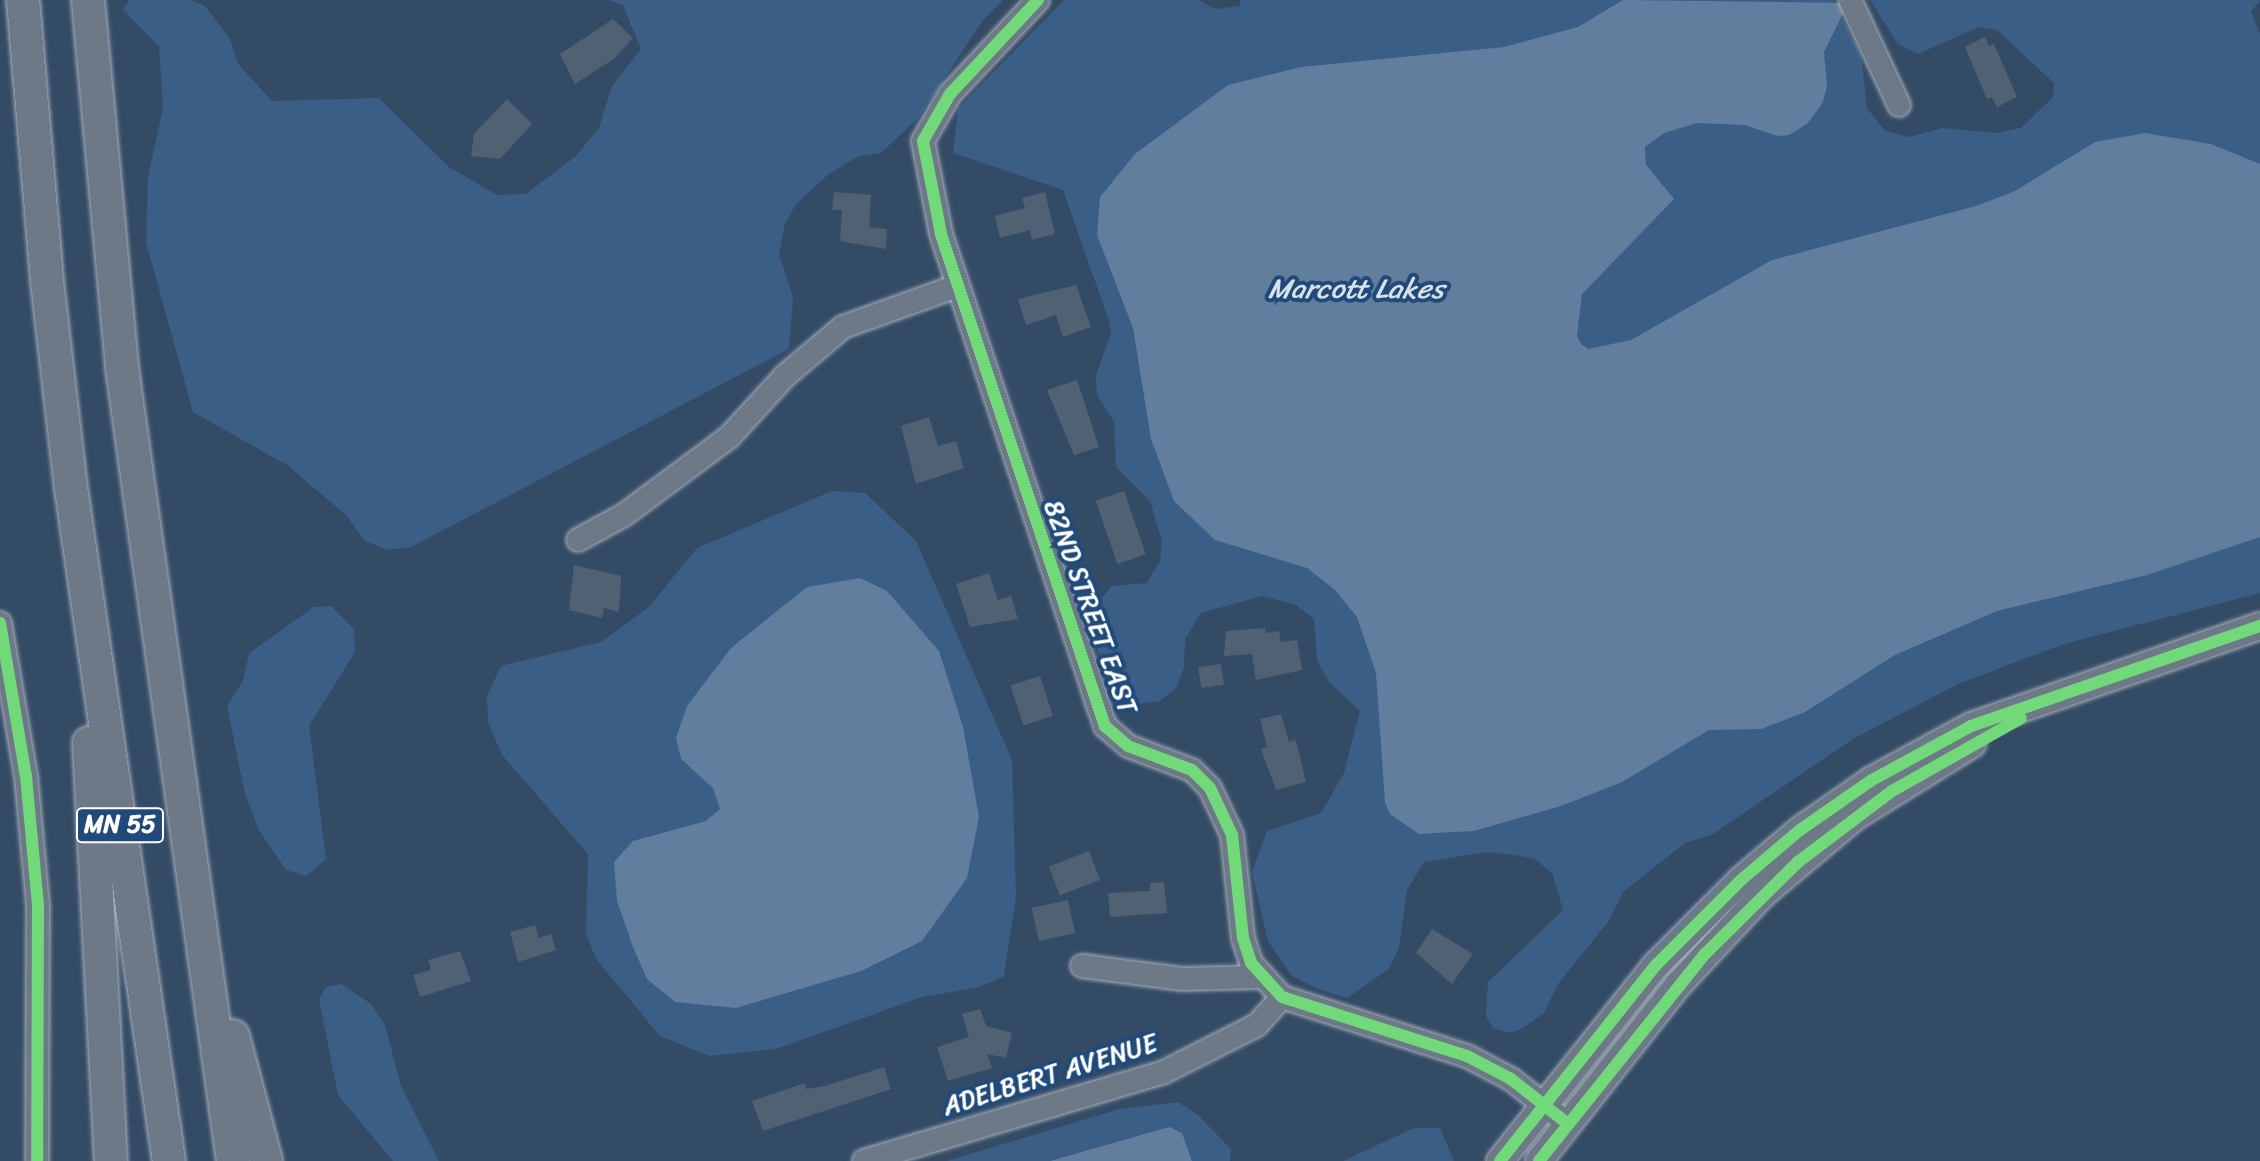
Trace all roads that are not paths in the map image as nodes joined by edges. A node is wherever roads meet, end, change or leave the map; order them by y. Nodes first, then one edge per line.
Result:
1 (23, 0) edge
2 (88, 0) edge
3 (1038, 0) edge
4 (1850, 0) edge
5 (1899, 105) dead end
6 (957, 286) junction
7 (71, 488) junction
8 (138, 495) junction
9 (578, 540) dead end
10 (0, 623) edge
11 (2260, 626) edge
12 (2066, 692) junction
13 (7, 702) edge
14 (1082, 966) dead end
15 (1261, 977) junction
16 (1282, 997) junction
17 (1544, 1105) junction
18 (1568, 1124) junction
19 (37, 1161) edge
20 (111, 1161) edge
21 (169, 1161) edge
22 (233, 1161) edge
23 (266, 1161) edge
24 (864, 1161) edge
25 (1500, 1161) edge
26 (1539, 1161) edge

1 - 7 highway, MN 55
2 - 8 highway, MN 55
3 - 6 street, 82ND STREET EAST
4 - 5 street
6 - 9 street
6 - 15 street, 82ND STREET EAST
7 - 20 highway
7 - 21 highway, MN 55
8 - 22 highway, MN 55
8 - 23 highway
10 - 13 street
11 - 12 main road
12 - 17 main road
12 - 18 main road
13 - 19 street
14 - 15 street
15 - 16 street, 82ND STREET EAST
16 - 17 street, 82ND STREET EAST
16 - 24 street, ADELBERT AVENUE
17 - 18 street, 82ND STREET EAST
17 - 25 main road
18 - 26 main road

